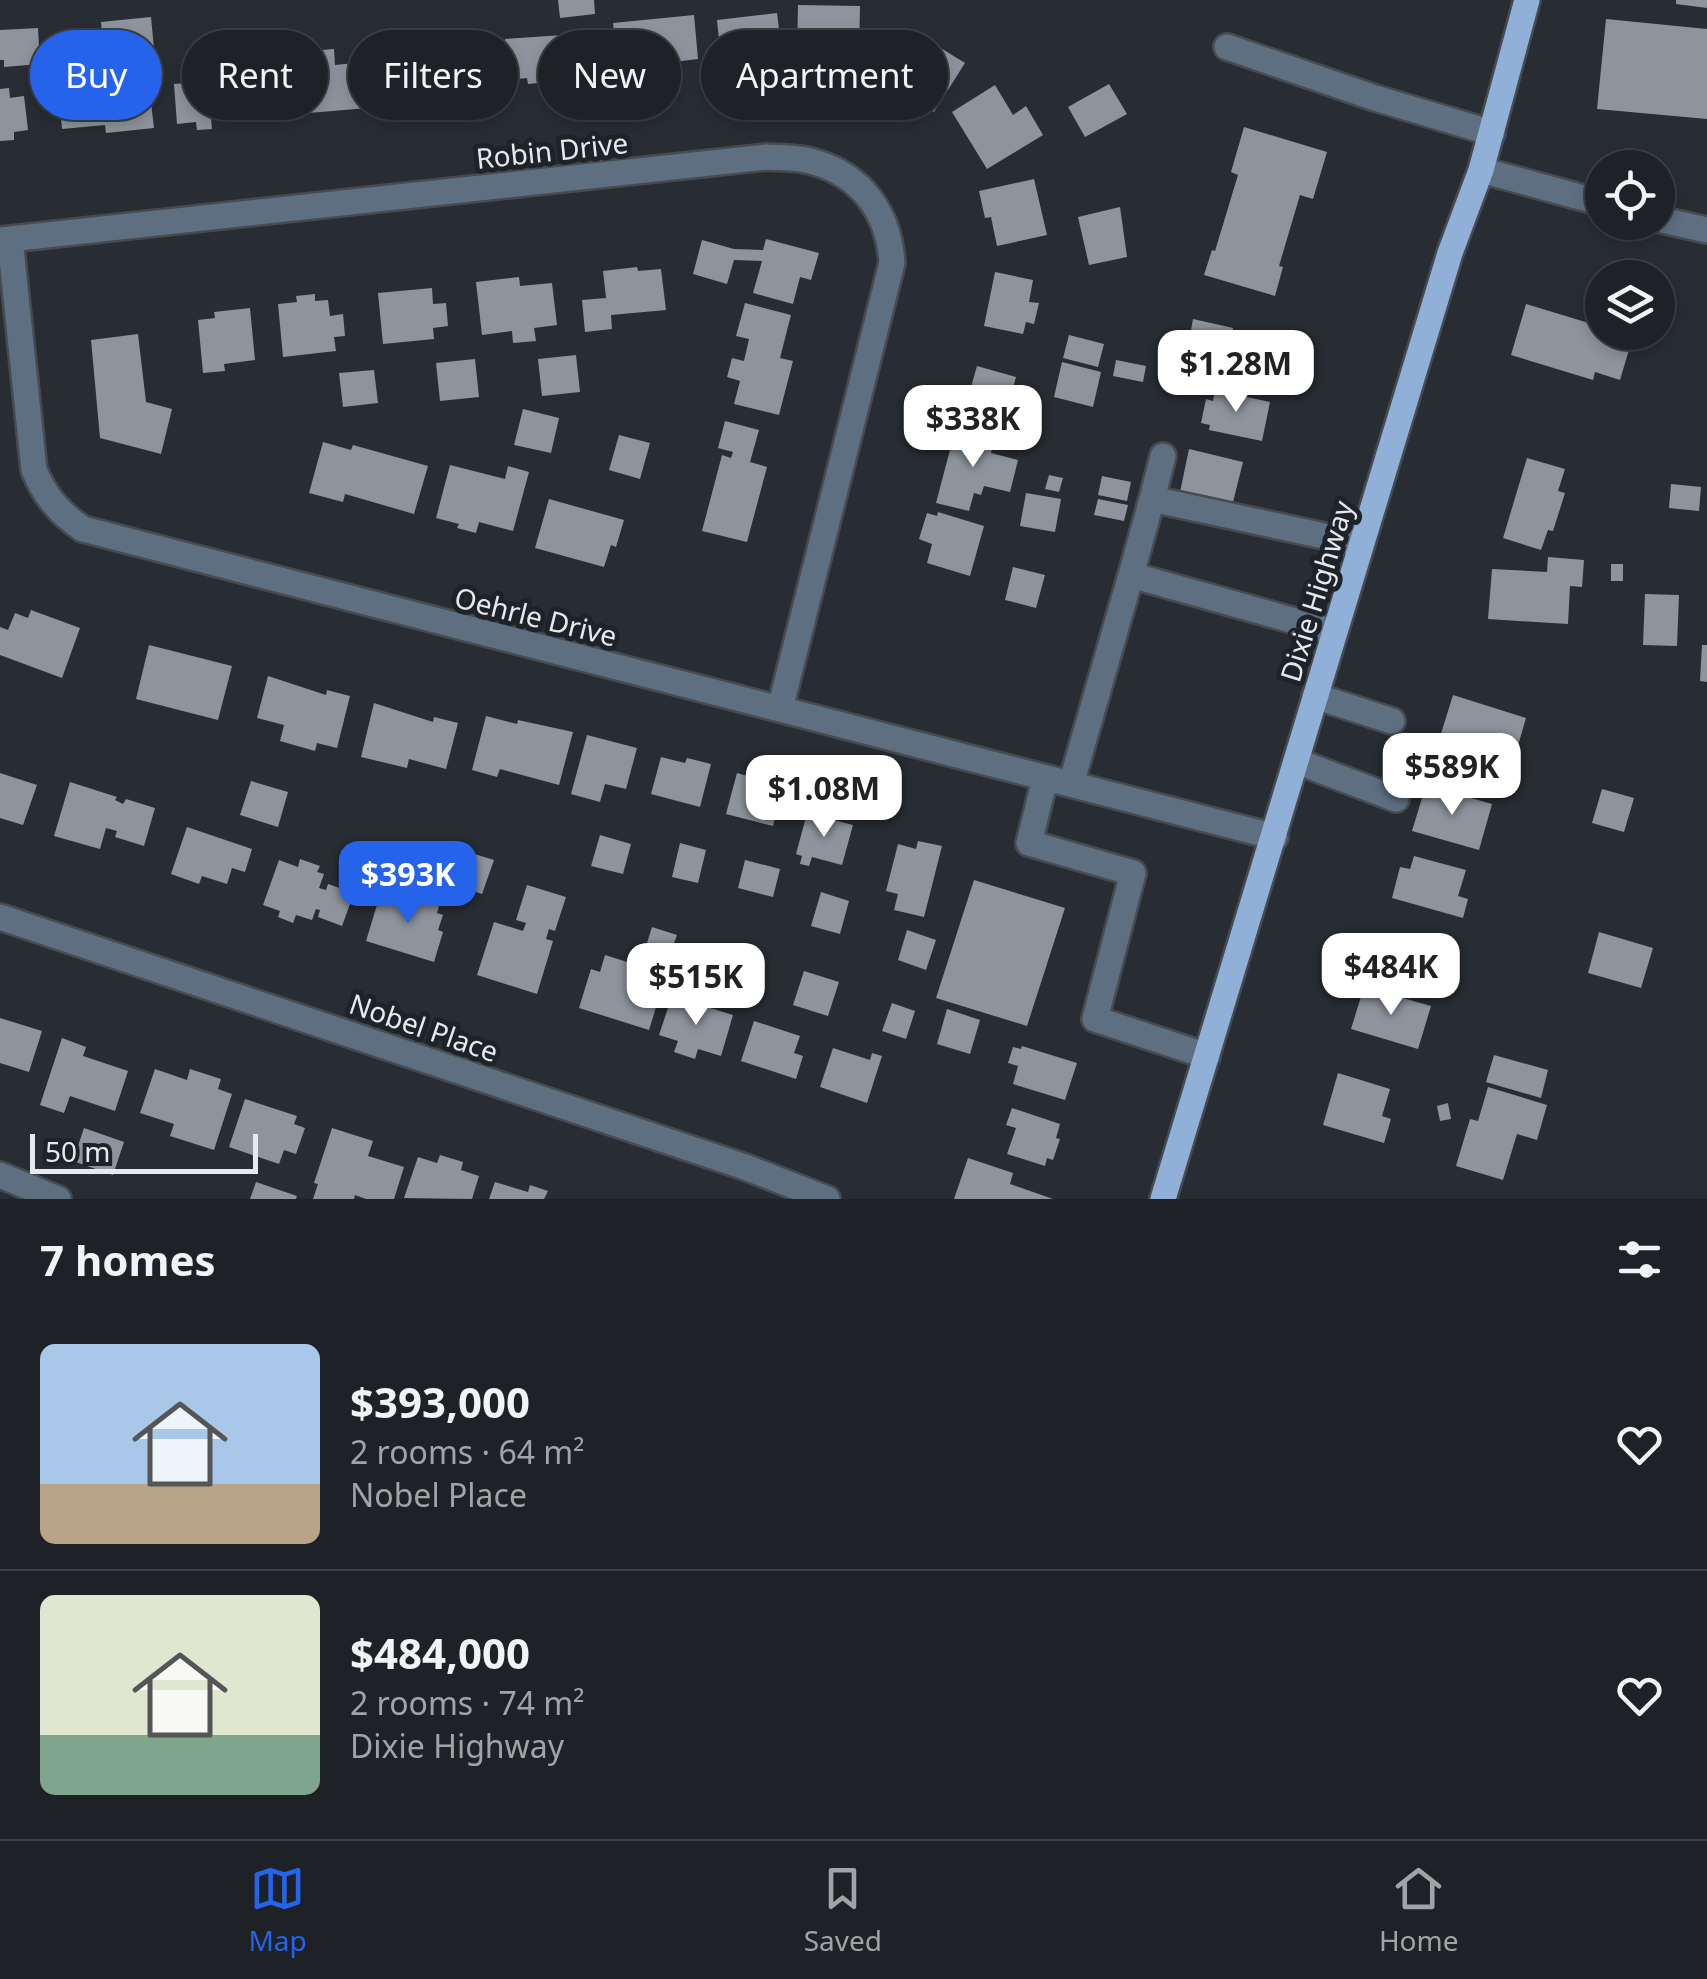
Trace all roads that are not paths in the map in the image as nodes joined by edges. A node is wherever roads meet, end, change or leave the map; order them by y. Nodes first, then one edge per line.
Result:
1 (1527, 0) edge
2 (1226, 47) dead end
3 (1492, 132) junction
4 (1481, 170) junction
5 (1585, 199) edge
6 (1675, 222) edge
7 (1707, 230) edge
8 (5, 240) edge
9 (1163, 456) dead end
10 (1152, 499) junction
11 (1361, 544) junction
12 (1132, 575) junction
13 (1334, 632) junction
14 (1315, 696) junction
15 (780, 709) junction
16 (1392, 720) dead end
17 (1296, 761) junction
18 (1058, 781) junction
19 (1396, 799) dead end
20 (1275, 837) junction
21 (0, 916) edge
22 (1206, 1056) junction
23 (0, 1176) edge
24 (58, 1199) edge
25 (828, 1199) edge
26 (1163, 1199) edge

1 - 3 main road, Dixie Highway
2 - 3 street
3 - 4 main road, Dixie Highway
4 - 5 street
4 - 11 main road, Dixie Highway
6 - 7 street
8 - 15 street, Oehrle Drive
8 - 15 street, Robin Drive
9 - 10 street
10 - 11 street
10 - 12 street
11 - 13 main road, Dixie Highway
12 - 13 street
12 - 18 street
13 - 14 main road, Dixie Highway
14 - 16 street
14 - 17 main road, Dixie Highway
15 - 18 street, Oehrle Drive
17 - 19 street
17 - 20 main road, Dixie Highway
18 - 20 street, Oehrle Drive
18 - 22 street
20 - 22 main road, Dixie Highway
21 - 25 street, Nobel Place
22 - 26 main road, Dixie Highway
23 - 24 street

